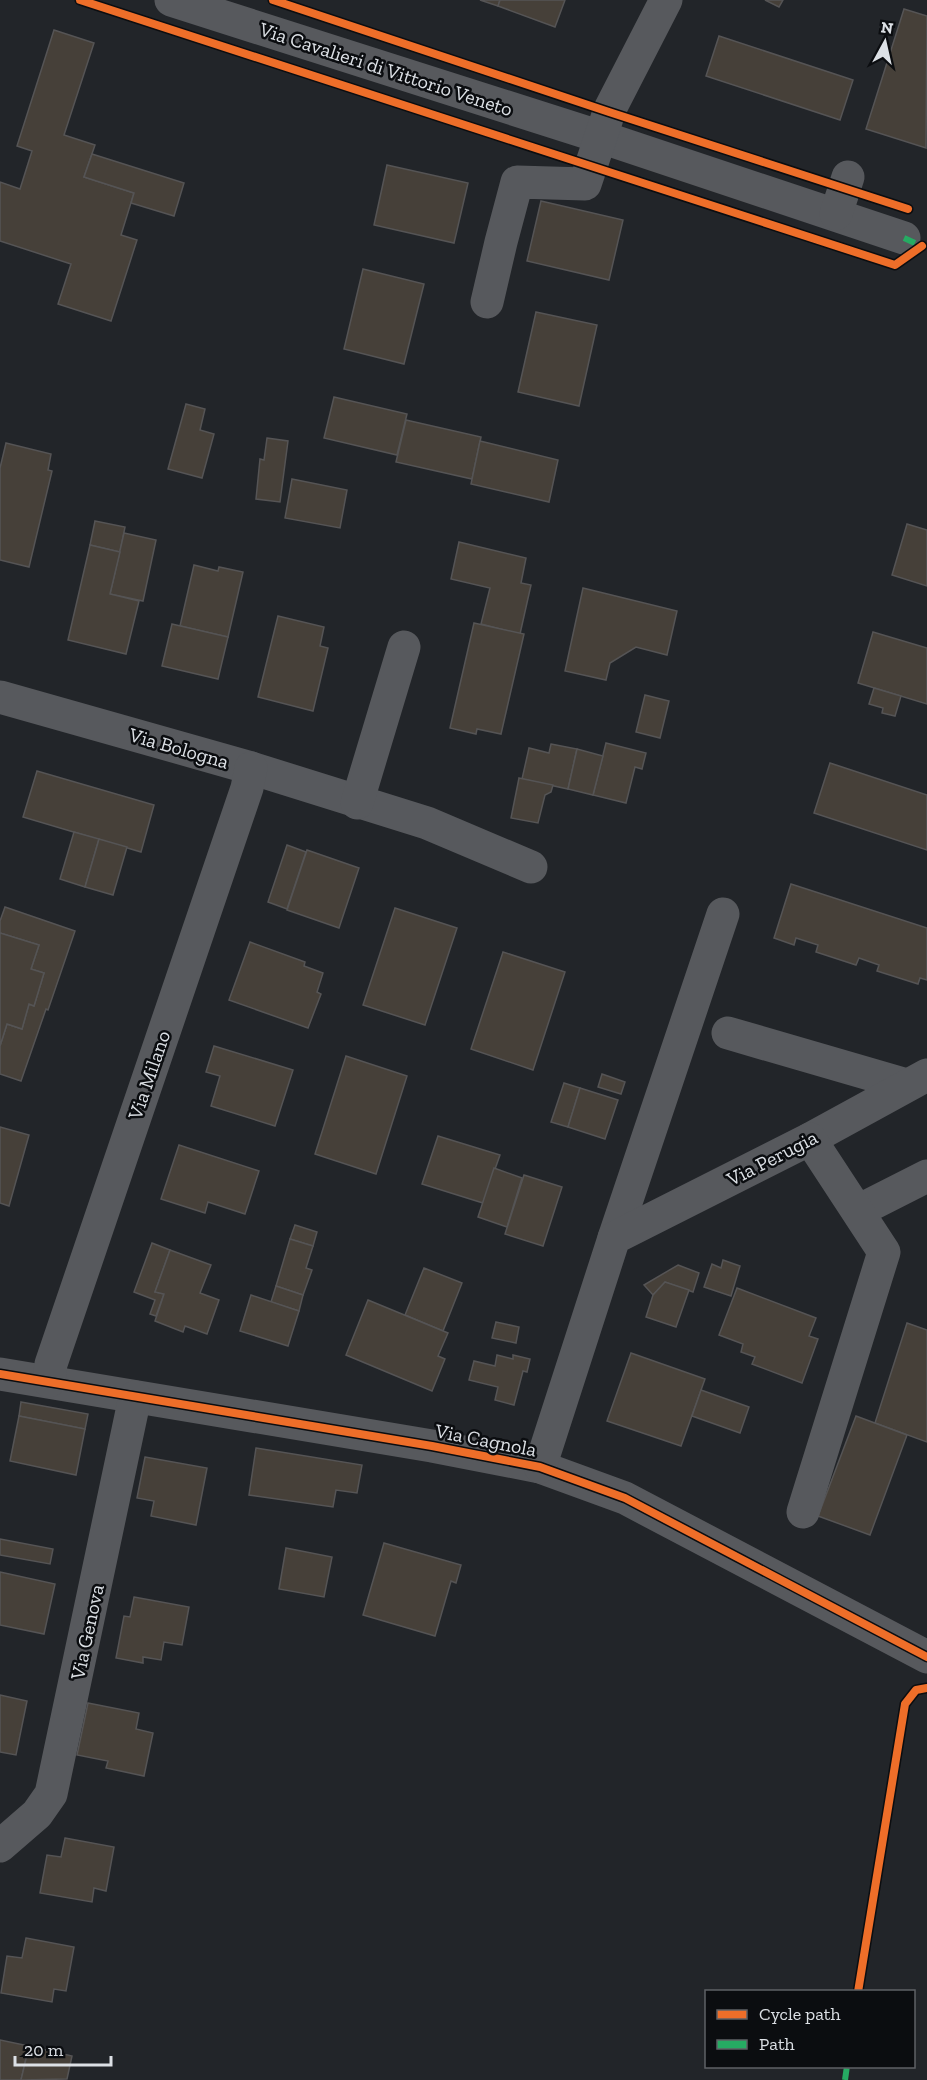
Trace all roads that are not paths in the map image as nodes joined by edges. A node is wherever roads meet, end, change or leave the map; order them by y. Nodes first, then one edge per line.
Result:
1 (171, 0) edge
2 (666, 0) edge
3 (601, 137) junction
4 (848, 177) dead end
5 (836, 214) junction
6 (904, 238) dead end
7 (487, 302) dead end
8 (404, 647) dead end
9 (0, 697) edge
10 (251, 768) junction
11 (357, 803) junction
12 (531, 867) dead end
13 (723, 914) dead end
14 (728, 1033) dead end
15 (917, 1080) edge
16 (810, 1139) junction
17 (927, 1176) edge
18 (858, 1211) junction
19 (615, 1238) junction
20 (0, 1374) edge
21 (49, 1381) junction
22 (135, 1397) junction
23 (540, 1467) junction
24 (803, 1512) dead end
25 (927, 1657) edge
26 (5, 1833) edge

1 - 3 street, Via Cavalieri di Vittorio Veneto
2 - 3 street
3 - 5 street, Via Cavalieri di Vittorio Veneto
3 - 7 street
4 - 5 street
5 - 6 street, Via Cavalieri di Vittorio Veneto
8 - 11 street
9 - 10 street, Via Bologna
10 - 11 street, Via Bologna
10 - 21 street, Via Milano
11 - 12 street, Via Bologna
13 - 19 street
14 - 15 street
15 - 16 street, Via Perugia
16 - 18 street
16 - 19 street, Via Perugia
17 - 18 street
18 - 24 street
19 - 23 street
20 - 21 street, Via Cagnola
21 - 22 street, Via Cagnola
22 - 23 street, Via Cagnola
22 - 26 street, Via Genova
23 - 25 street, Via Cagnola

